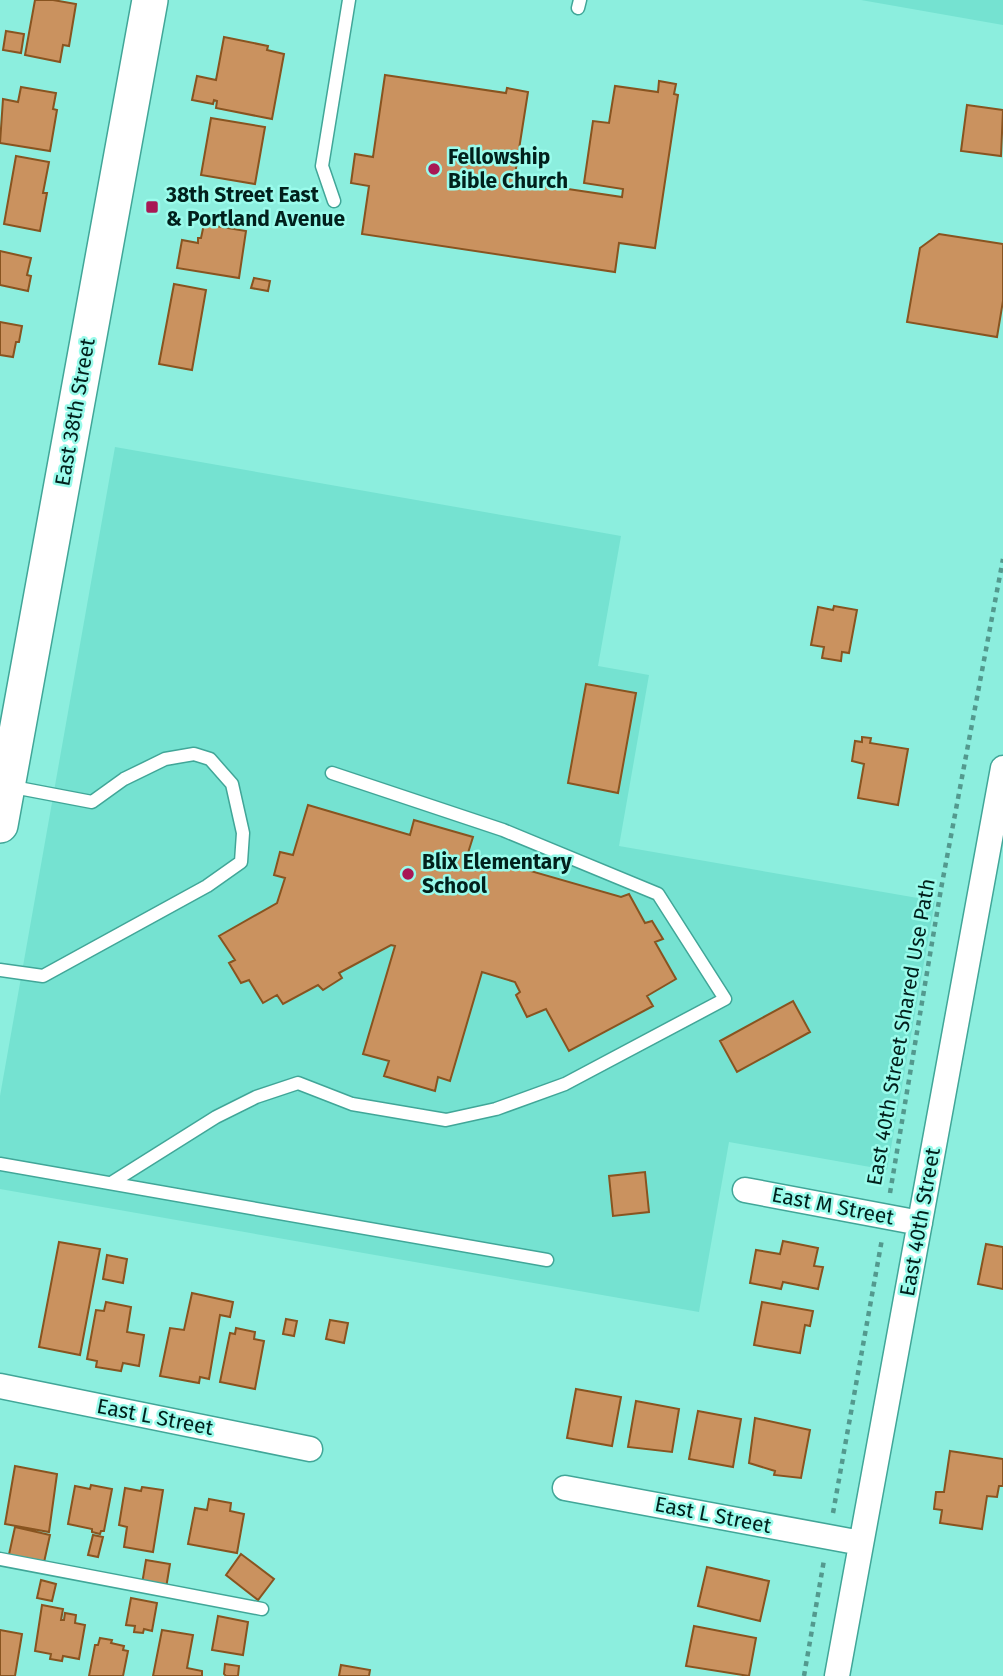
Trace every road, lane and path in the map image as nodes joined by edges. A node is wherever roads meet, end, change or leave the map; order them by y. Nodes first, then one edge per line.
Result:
1 (150, 0) edge
2 (349, 0) edge
3 (334, 201) dead end
4 (1003, 559) edge
5 (1003, 768) edge
6 (332, 773) dead end
7 (7, 786) junction
8 (0, 825) edge
9 (0, 970) edge
10 (0, 1164) edge
11 (111, 1183) junction
12 (745, 1190) dead end
13 (886, 1216) junction
14 (920, 1223) junction
15 (547, 1260) dead end
16 (0, 1386) edge
17 (310, 1448) dead end
18 (565, 1488) dead end
19 (829, 1536) junction
20 (861, 1543) junction
21 (0, 1559) edge
22 (262, 1609) dead end
23 (804, 1676) edge
24 (837, 1676) edge

1 - 7 main road, East 38th Street
2 - 3 lane
4 - 13 path, East 40th Street Shared Use Path
5 - 14 street, East 40th Street
6 - 11 lane
7 - 8 main road, East 38th Street
7 - 9 lane
10 - 11 lane
11 - 15 lane
12 - 13 street, East M Street
13 - 14 street, East M Street
13 - 19 path, East 40th Street Shared Use Path
14 - 20 street, East 40th Street
16 - 17 street, East L Street
18 - 19 street, East L Street
19 - 20 street, East L Street
19 - 23 path, East 40th Street Shared Use Path
20 - 24 street, East 40th Street
21 - 22 lane

